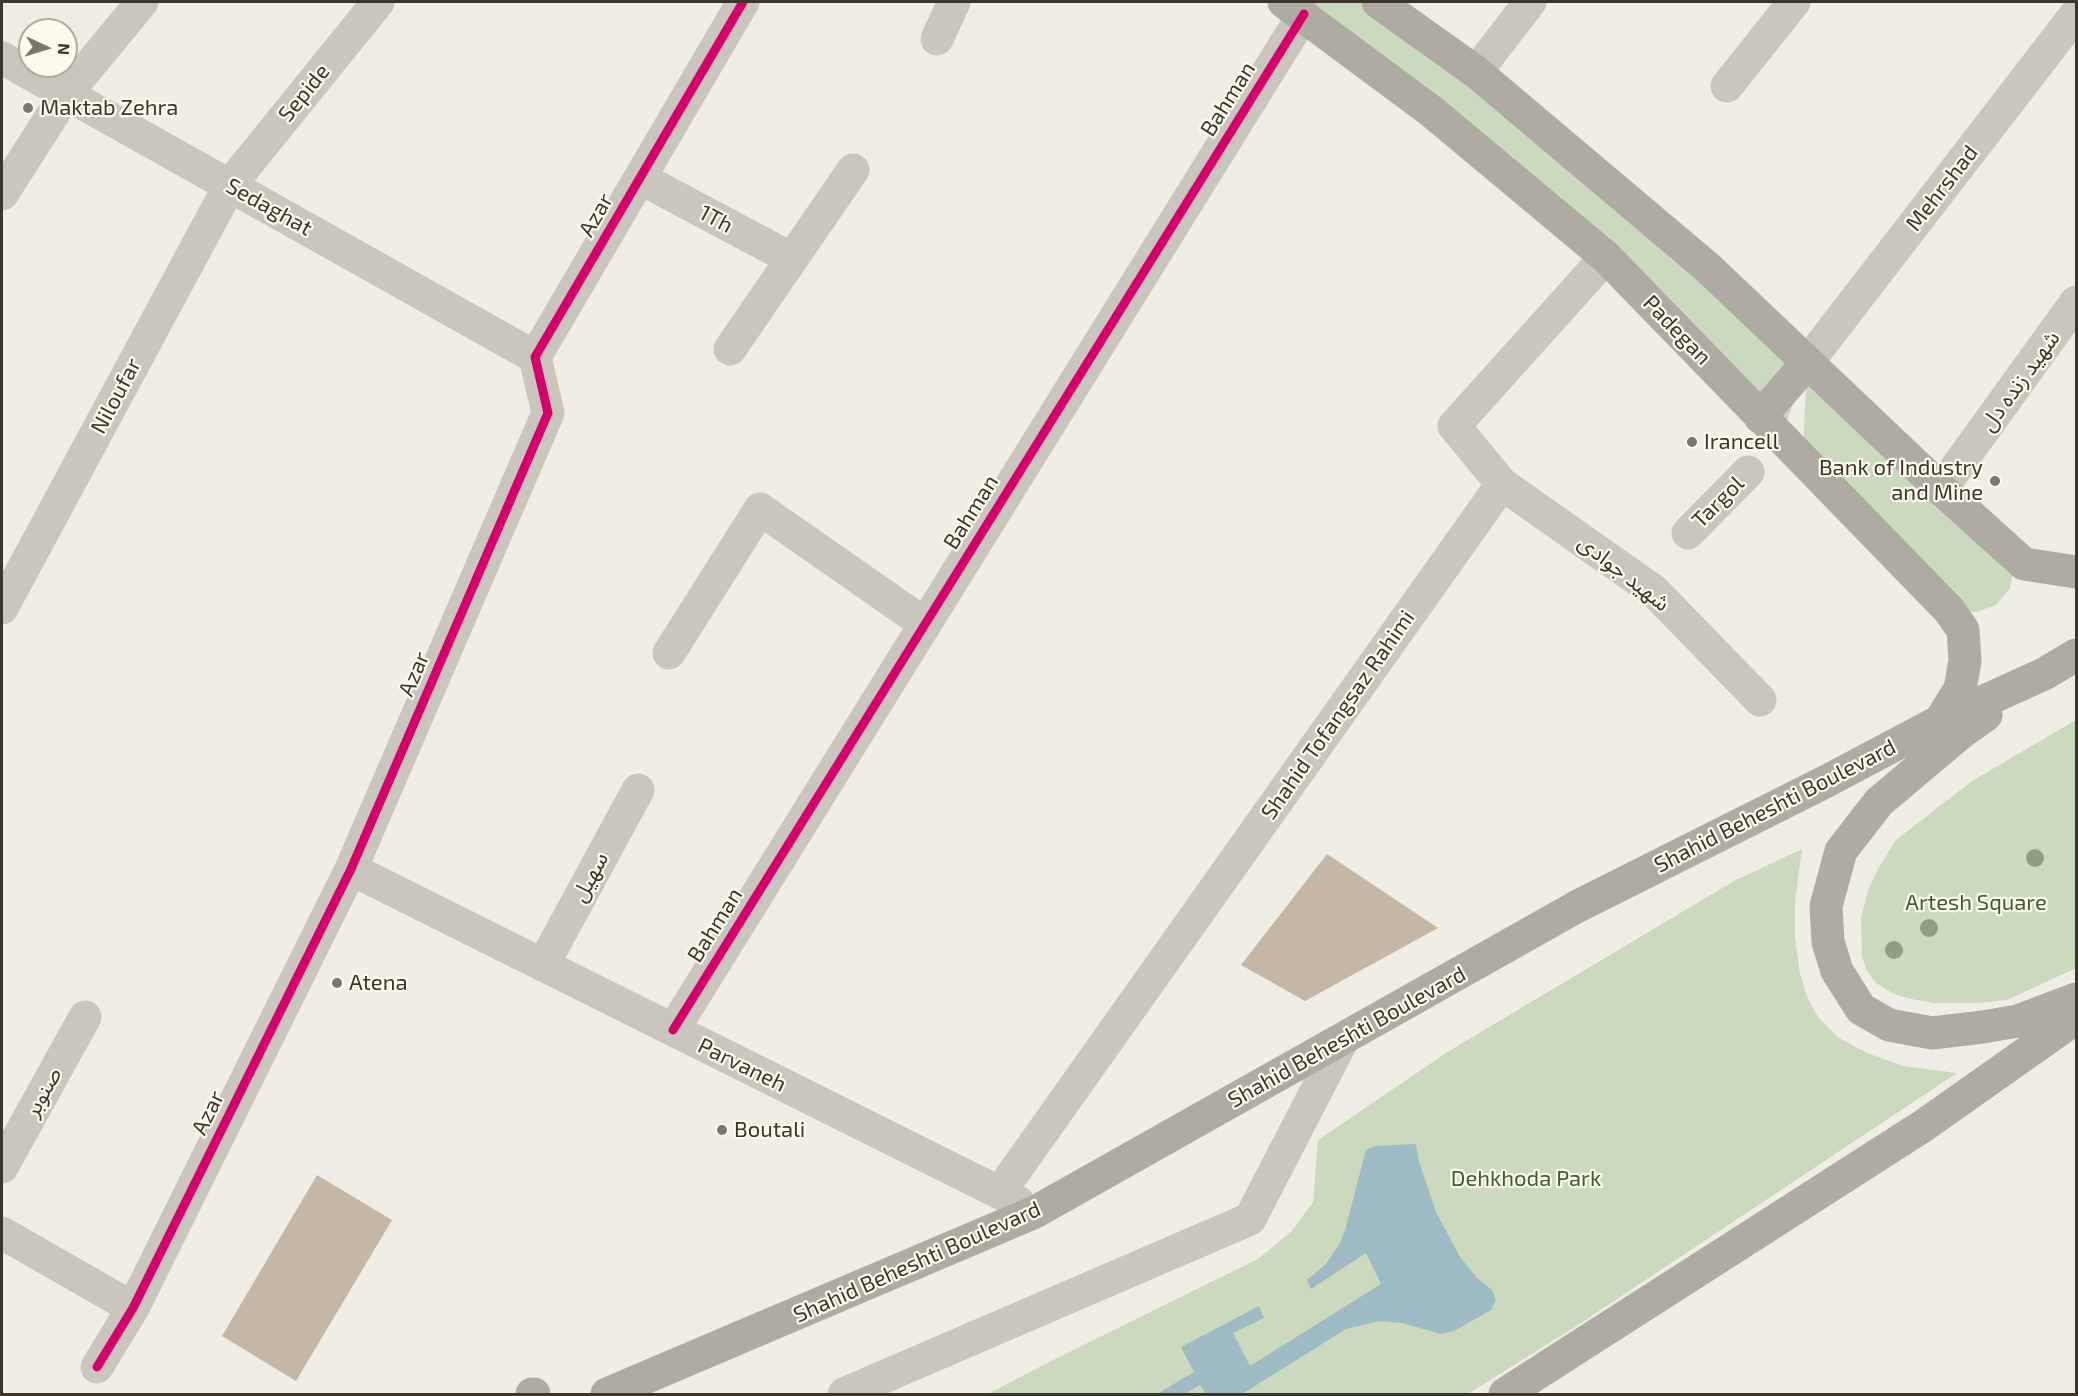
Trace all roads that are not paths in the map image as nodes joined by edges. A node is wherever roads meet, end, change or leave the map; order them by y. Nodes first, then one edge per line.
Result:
1 (142, 2) edge
2 (378, 2) edge
3 (744, 2) edge
4 (954, 2) edge
5 (1378, 2) edge
6 (1530, 2) edge
7 (1794, 2) edge
8 (1294, 8) edge
9 (2076, 14) edge
10 (937, 39) dead end
11 (2065, 51) edge
12 (2, 58) edge
13 (1476, 72) junction
14 (1728, 86) dead end
15 (66, 94) junction
16 (853, 170) dead end
17 (640, 178) junction
18 (230, 185) junction
19 (2, 194) edge
20 (1606, 257) junction
21 (792, 259) junction
22 (2076, 302) edge
23 (730, 349) dead end
24 (535, 357) junction
25 (1807, 363) junction
26 (1760, 417) junction
27 (1748, 472) dead end
28 (1502, 484) junction
29 (1941, 489) junction
30 (1688, 532) dead end
31 (2076, 572) edge
32 (2, 608) edge
33 (925, 624) junction
34 (669, 653) dead end
35 (2076, 655) edge
36 (2044, 675) junction
37 (1760, 700) dead end
38 (1940, 722) junction
39 (638, 790) dead end
40 (351, 869) junction
41 (543, 965) junction
42 (2076, 999) edge
43 (85, 1017) dead end
44 (2076, 1017) edge
45 (673, 1030) junction
46 (1343, 1039) junction
47 (2, 1167) edge
48 (1000, 1192) junction
49 (1035, 1212) junction
50 (2, 1233) edge
51 (133, 1308) junction
52 (97, 1367) dead end
53 (607, 1395) edge
54 (844, 1395) edge
55 (1505, 1395) edge

1 - 15 street
2 - 18 street, Sepide
3 - 17 street, Azar
4 - 10 street
5 - 13 main road
6 - 13 street
7 - 14 street
8 - 20 main road, Padegan
8 - 33 street, Bahman
9 - 11 street, Mehrshad
11 - 25 street, Mehrshad
12 - 15 street, Sedaghat
13 - 25 main road
15 - 18 street, Sedaghat
15 - 19 street
16 - 21 street
17 - 21 street, 1Th
17 - 24 street, Azar
18 - 24 street, Sedaghat
18 - 32 street, Niloufar
20 - 26 main road, Padegan
20 - 28 street
21 - 23 street
22 - 29 street, شهید زنده دل
24 - 40 street, Azar
25 - 26 main road
25 - 29 main road
26 - 38 main road, Padegan
27 - 30 street, Targol
28 - 37 street, شهید جوادی
28 - 48 street, Shahid Tofangsaz Rahimi
29 - 31 main road
33 - 34 street
33 - 45 street, Bahman
35 - 36 main road, Shahid Beheshti Boulevard
36 - 38 main road, Shahid Beheshti Boulevard
36 - 42 main road
38 - 46 main road, Shahid Beheshti Boulevard
39 - 41 street, سهیل
40 - 41 street, Parvaneh
40 - 51 street, Azar
41 - 45 street, Parvaneh
43 - 47 street, صنوبر
44 - 55 main road
45 - 48 street, Parvaneh
46 - 49 main road, Shahid Beheshti Boulevard
46 - 54 street
48 - 49 street, Parvaneh
49 - 53 main road, Shahid Beheshti Boulevard
50 - 51 street
51 - 52 street, Azar

